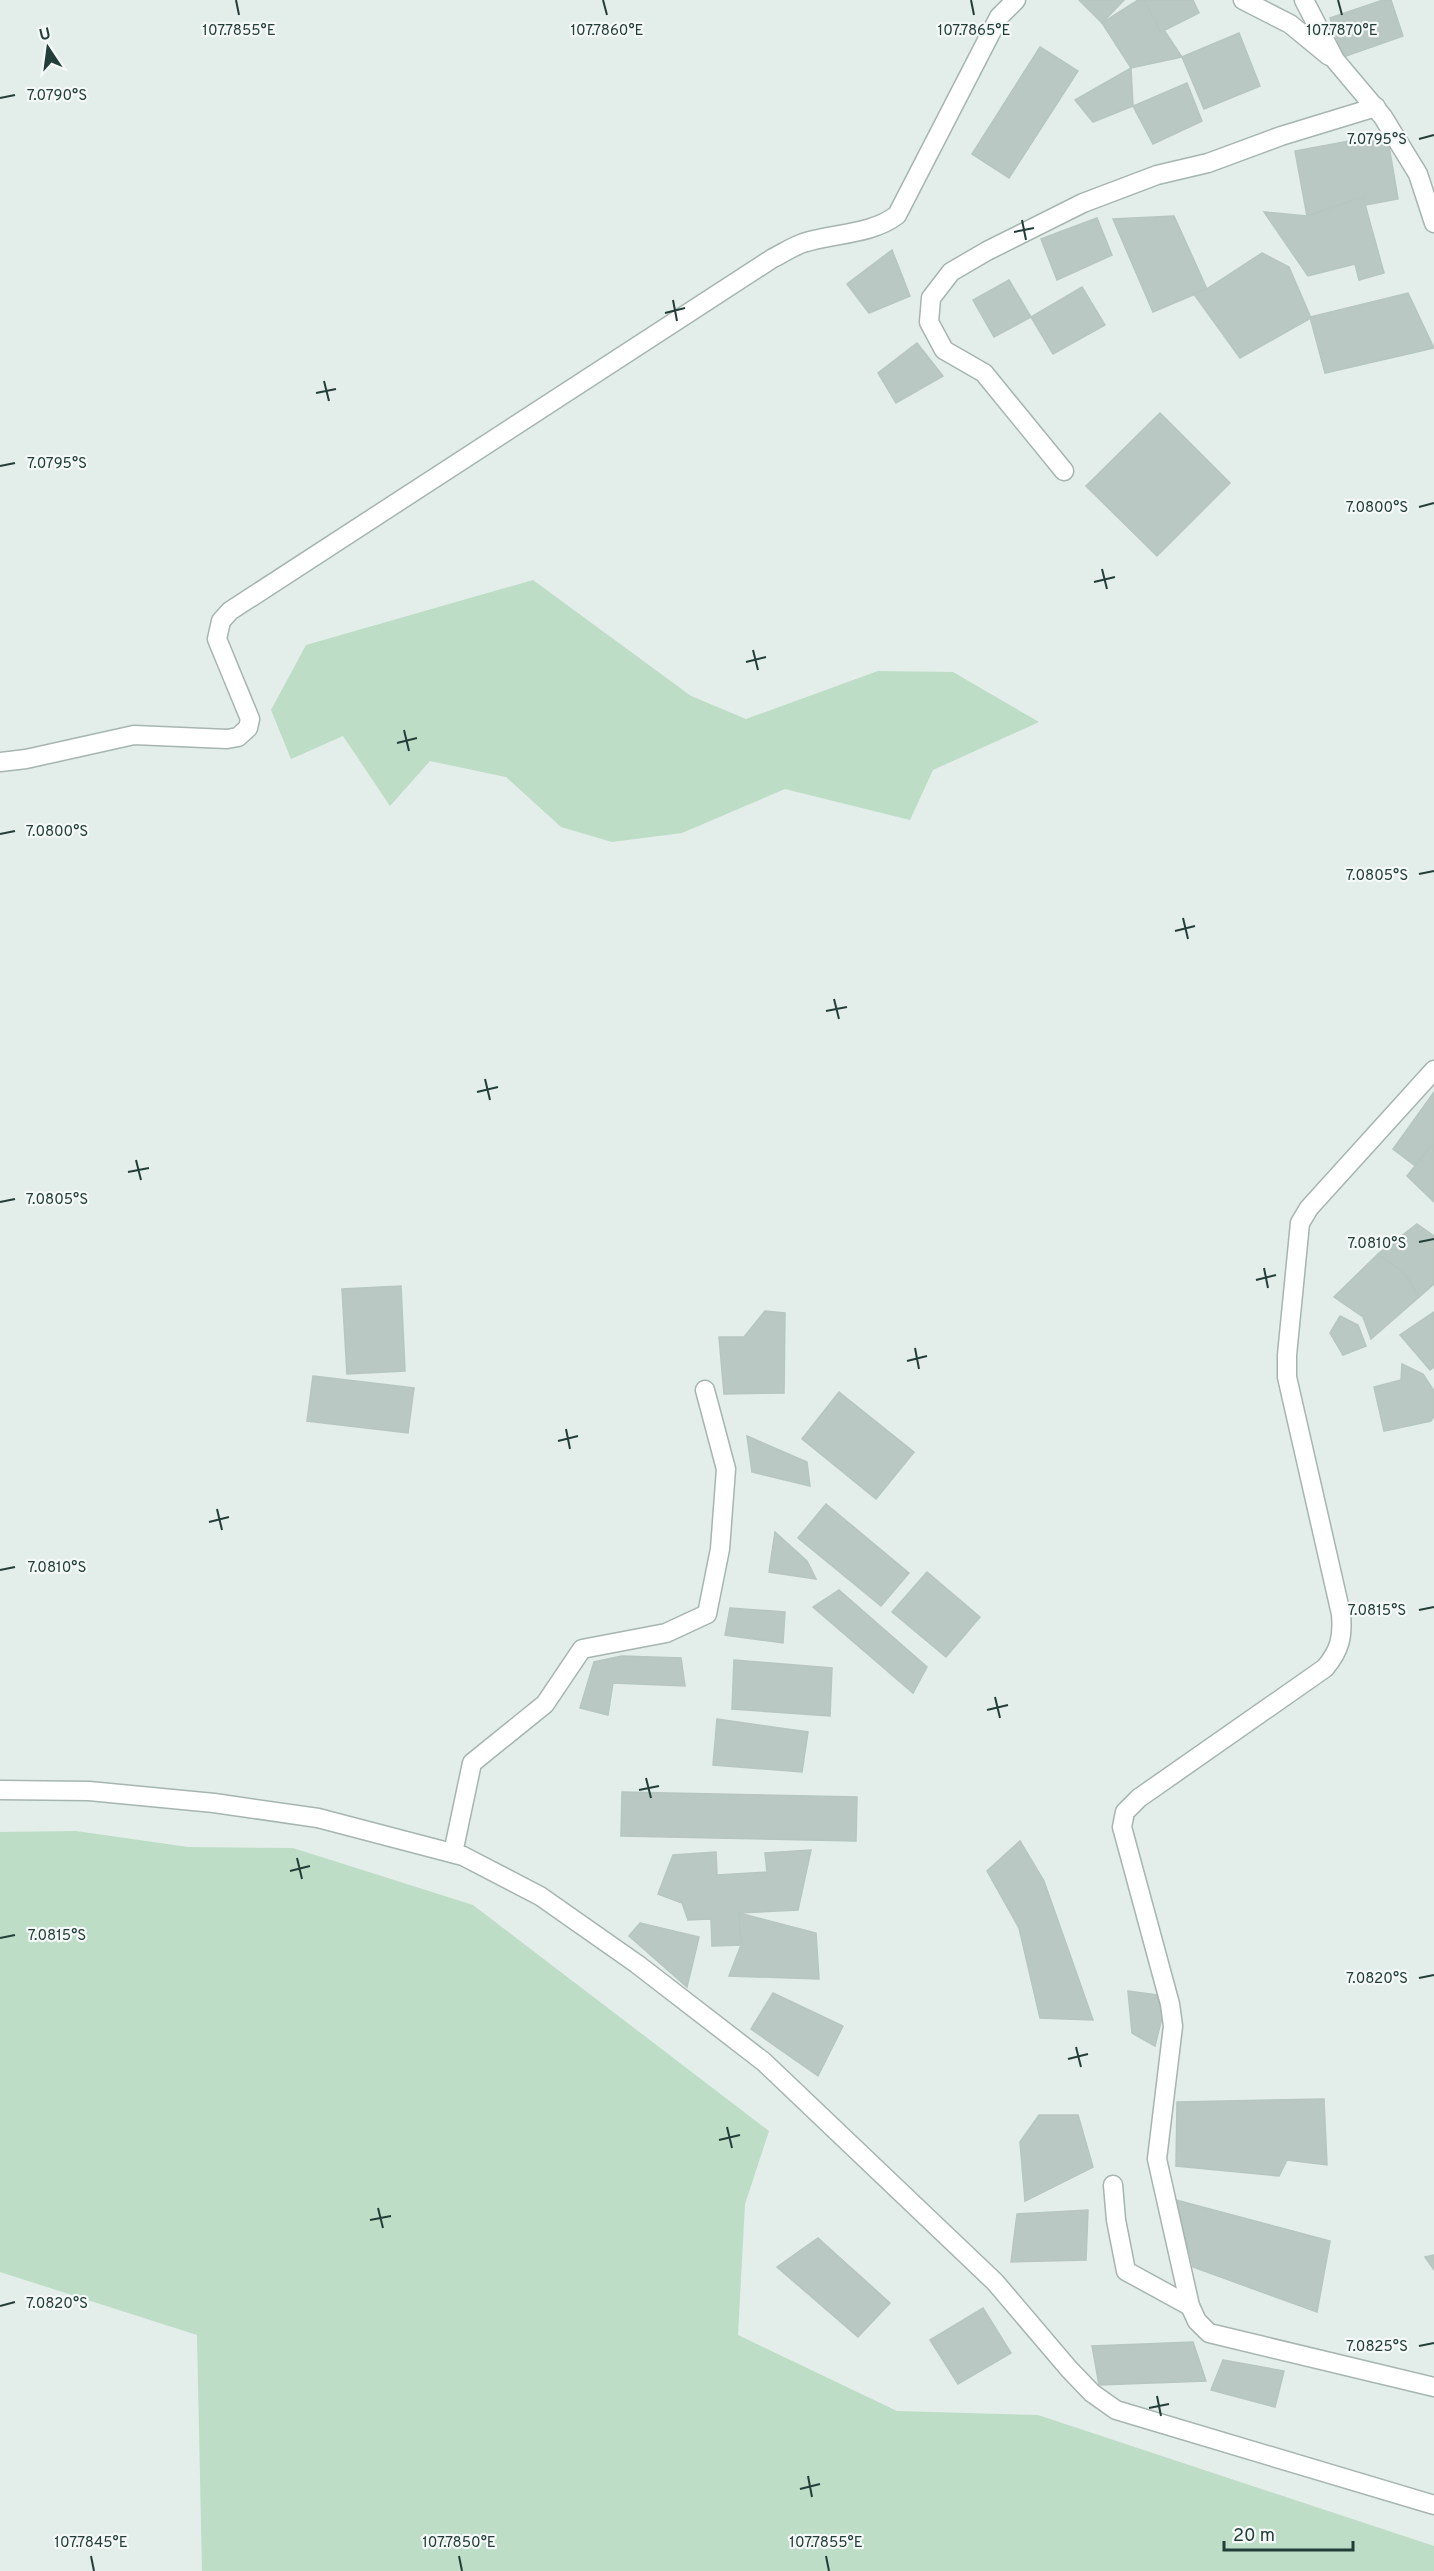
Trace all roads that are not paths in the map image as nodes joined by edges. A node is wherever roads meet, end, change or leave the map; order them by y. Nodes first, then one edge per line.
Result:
1 (1016, 0) edge
2 (1243, 0) edge
3 (1304, 0) edge
4 (1335, 60) junction
5 (1376, 107) junction
6 (1434, 224) edge
7 (1064, 471) dead end
8 (0, 762) edge
9 (1434, 1070) edge
10 (705, 1390) dead end
11 (0, 1790) edge
12 (453, 1853) junction
13 (1113, 2185) dead end
14 (1190, 2306) junction
15 (1434, 2386) edge
16 (1434, 2505) edge

1 - 8 street
2 - 4 street
3 - 4 street
4 - 5 street
5 - 6 street
5 - 7 street
9 - 14 street
10 - 12 street
11 - 12 street
12 - 16 street
13 - 14 street
14 - 15 street

